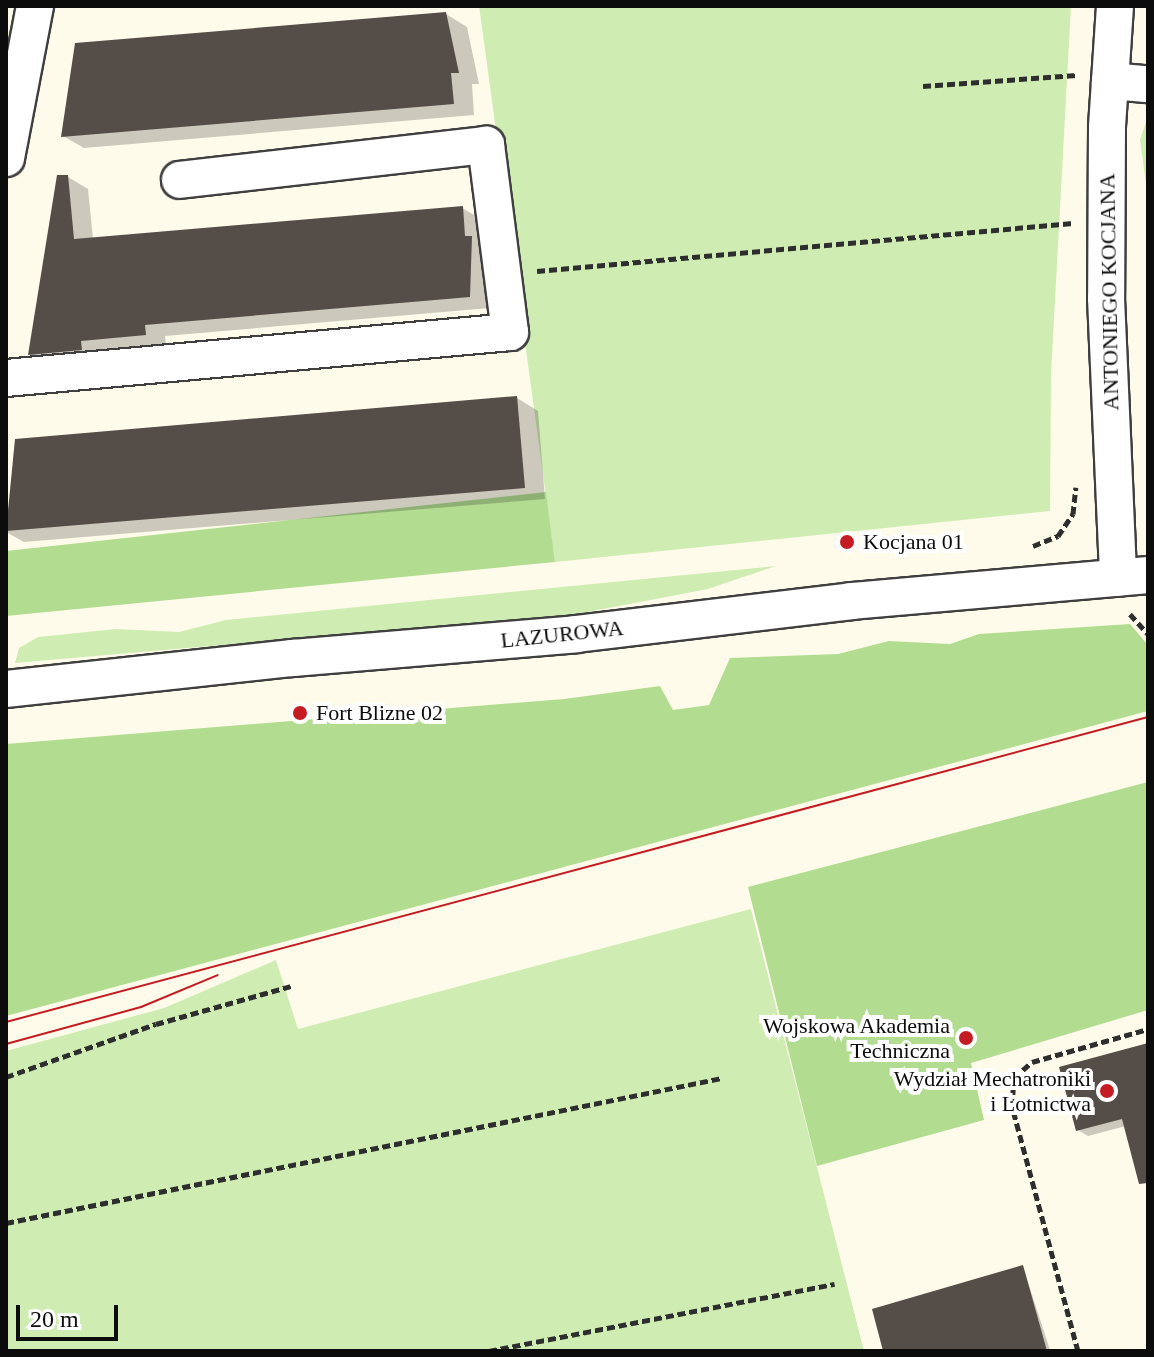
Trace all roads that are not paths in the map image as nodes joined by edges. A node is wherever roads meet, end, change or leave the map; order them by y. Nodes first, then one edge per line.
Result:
1 (35, 6) edge
2 (1115, 6) edge
3 (1110, 81) junction
4 (1148, 84) edge
5 (6, 158) edge
6 (180, 180) dead end
7 (6, 378) edge
8 (1133, 577) edge
9 (6, 689) edge

1 - 5 street
2 - 3 street, ANTONIEGO KOCJANA
3 - 4 street
3 - 8 street, ANTONIEGO KOCJANA
6 - 7 street
8 - 9 street, LAZUROWA

